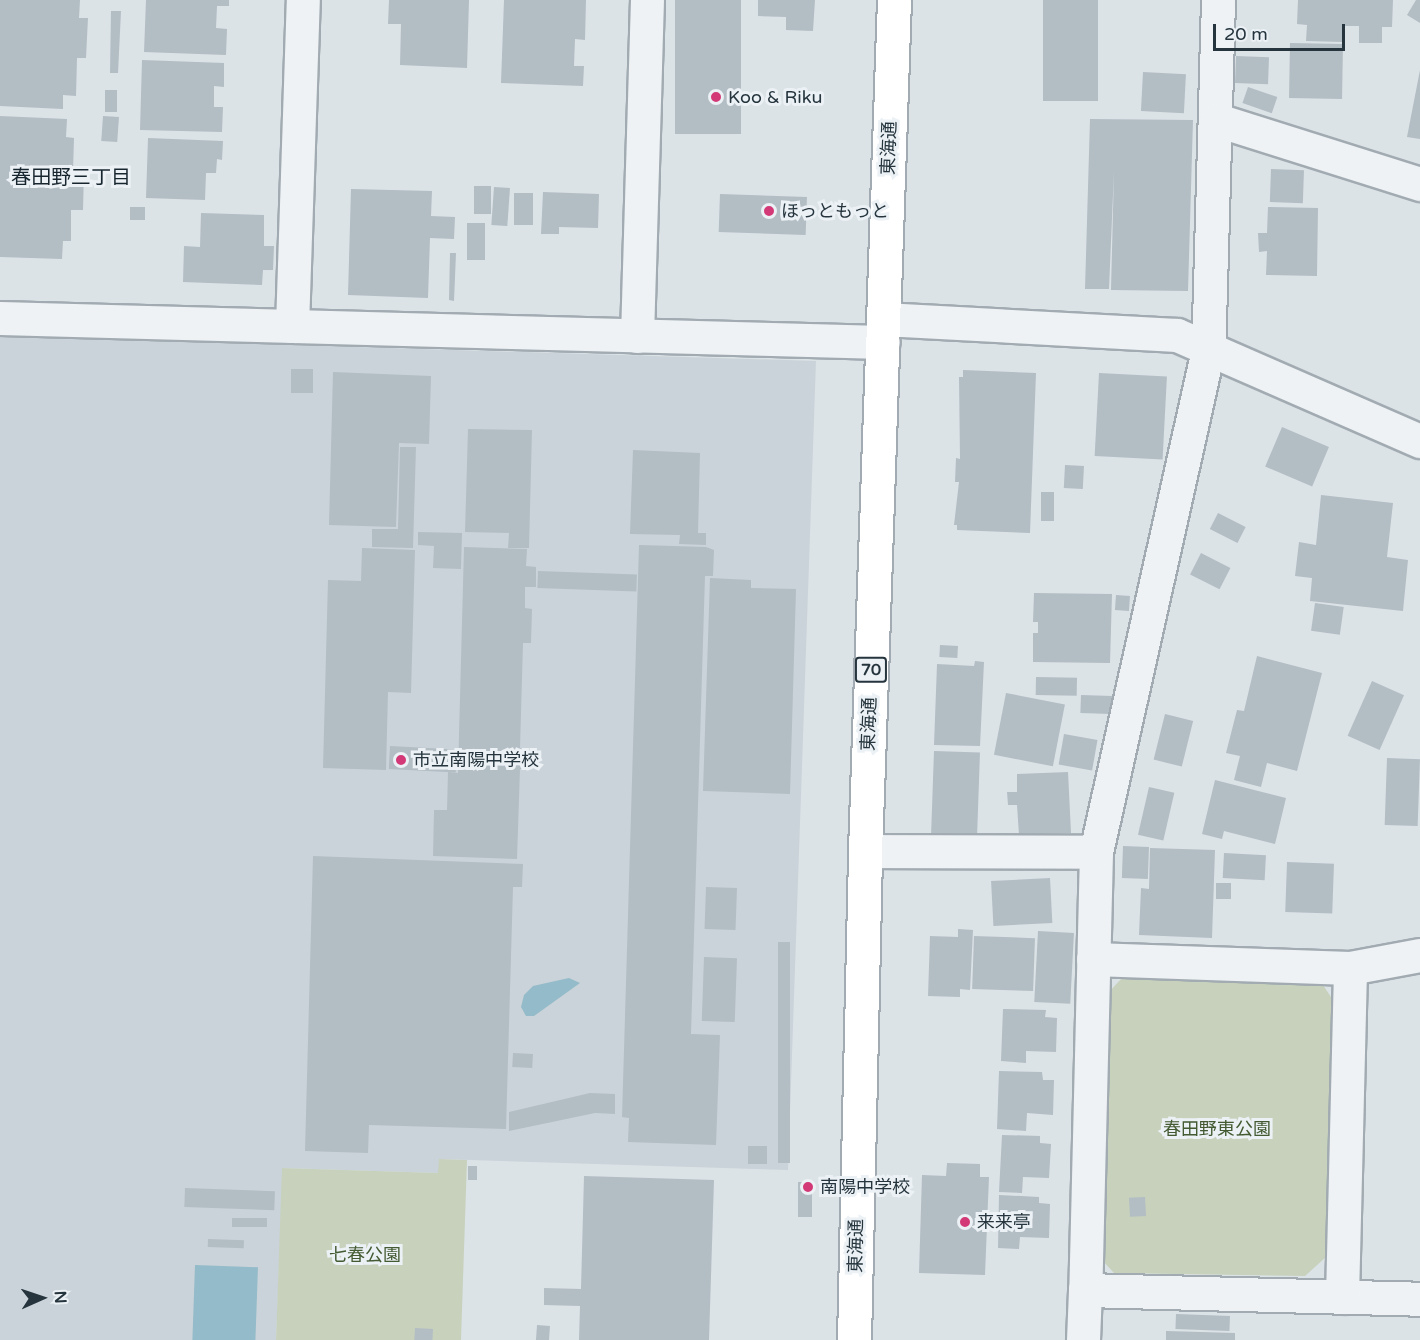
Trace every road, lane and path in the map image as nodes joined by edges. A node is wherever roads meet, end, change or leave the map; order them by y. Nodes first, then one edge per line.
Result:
1 (303, 0) edge
2 (647, 0) edge
3 (894, 0) edge
4 (1218, 0) edge
5 (1217, 120) junction
6 (1420, 184) edge
7 (0, 318) edge
8 (292, 326) junction
9 (883, 331) junction
10 (637, 336) junction
11 (1208, 350) junction
12 (1420, 441) edge
13 (865, 851) junction
14 (1096, 852) junction
15 (1420, 955) edge
16 (1094, 959) junction
17 (1350, 968) junction
18 (1085, 1290) junction
19 (1342, 1297) junction
20 (1420, 1299) edge
21 (854, 1340) edge
22 (1083, 1340) edge

1 - 8 street
2 - 10 street
3 - 9 main road, 東海通 / 70
4 - 5 street
5 - 6 street
5 - 11 street
7 - 8 street
8 - 10 street
9 - 10 street
9 - 11 street
9 - 13 main road, 東海通 / 70
11 - 12 street
11 - 14 street
13 - 14 street
13 - 21 main road, 東海通 / 70
14 - 16 street
15 - 17 street
16 - 17 street
16 - 18 street
17 - 19 street
18 - 19 street
18 - 22 street
19 - 20 street

